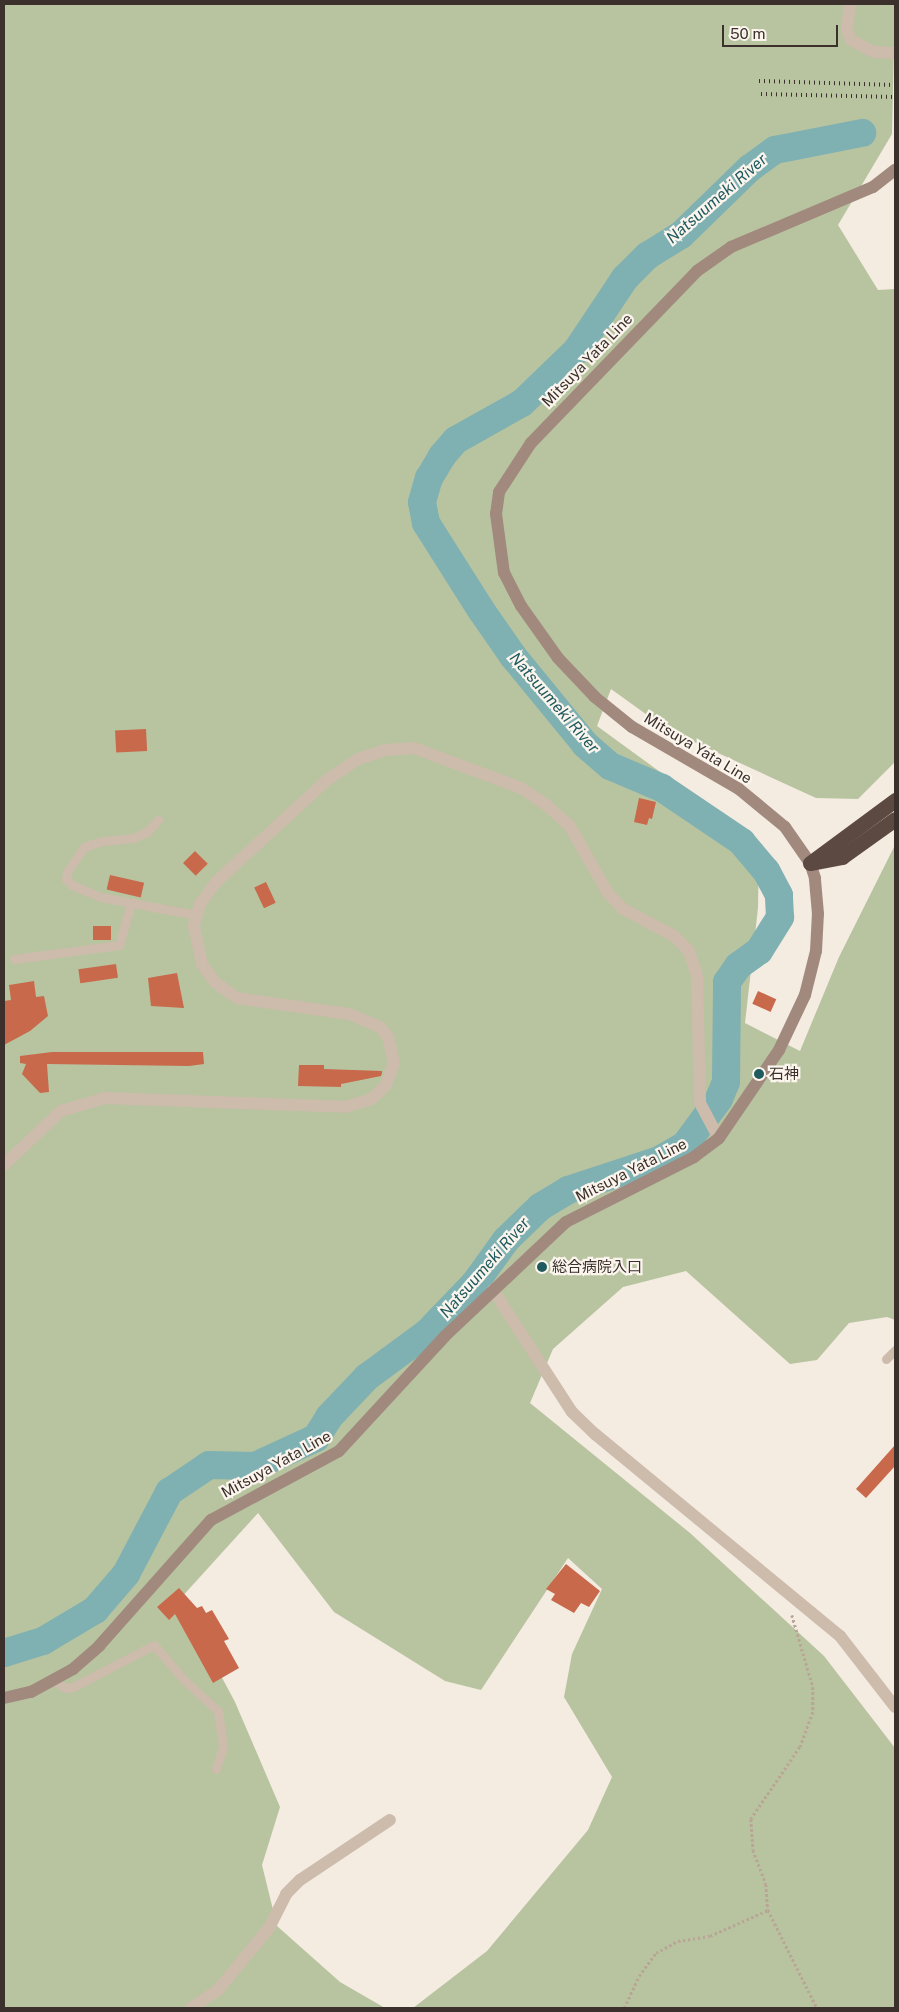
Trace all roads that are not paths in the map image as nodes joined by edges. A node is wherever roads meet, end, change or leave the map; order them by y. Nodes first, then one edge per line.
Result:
1 (850, 4) edge
2 (895, 53) edge
3 (895, 170) edge
4 (895, 800) edge
5 (895, 819) edge
6 (158, 820) dead end
7 (810, 863) junction
8 (131, 904) junction
9 (196, 915) junction
10 (14, 960) dead end
11 (718, 1135) junction
12 (4, 1165) edge
13 (493, 1290) junction
14 (895, 1350) edge
15 (886, 1359) dead end
16 (54, 1681) junction
17 (4, 1698) edge
18 (895, 1707) edge
19 (216, 1769) dead end
20 (390, 1820) dead end
21 (191, 2008) edge

1 - 2 street
3 - 7 main road, Mitsuya Yata Line
4 - 7 highway
5 - 7 highway
6 - 8 lane
7 - 11 main road, Mitsuya Yata Line
8 - 9 lane
8 - 10 lane
9 - 11 street
9 - 12 street
11 - 13 main road, Mitsuya Yata Line
13 - 16 main road, Mitsuya Yata Line
13 - 18 street
14 - 15 lane
16 - 17 main road, Mitsuya Yata Line
16 - 19 lane
20 - 21 street

